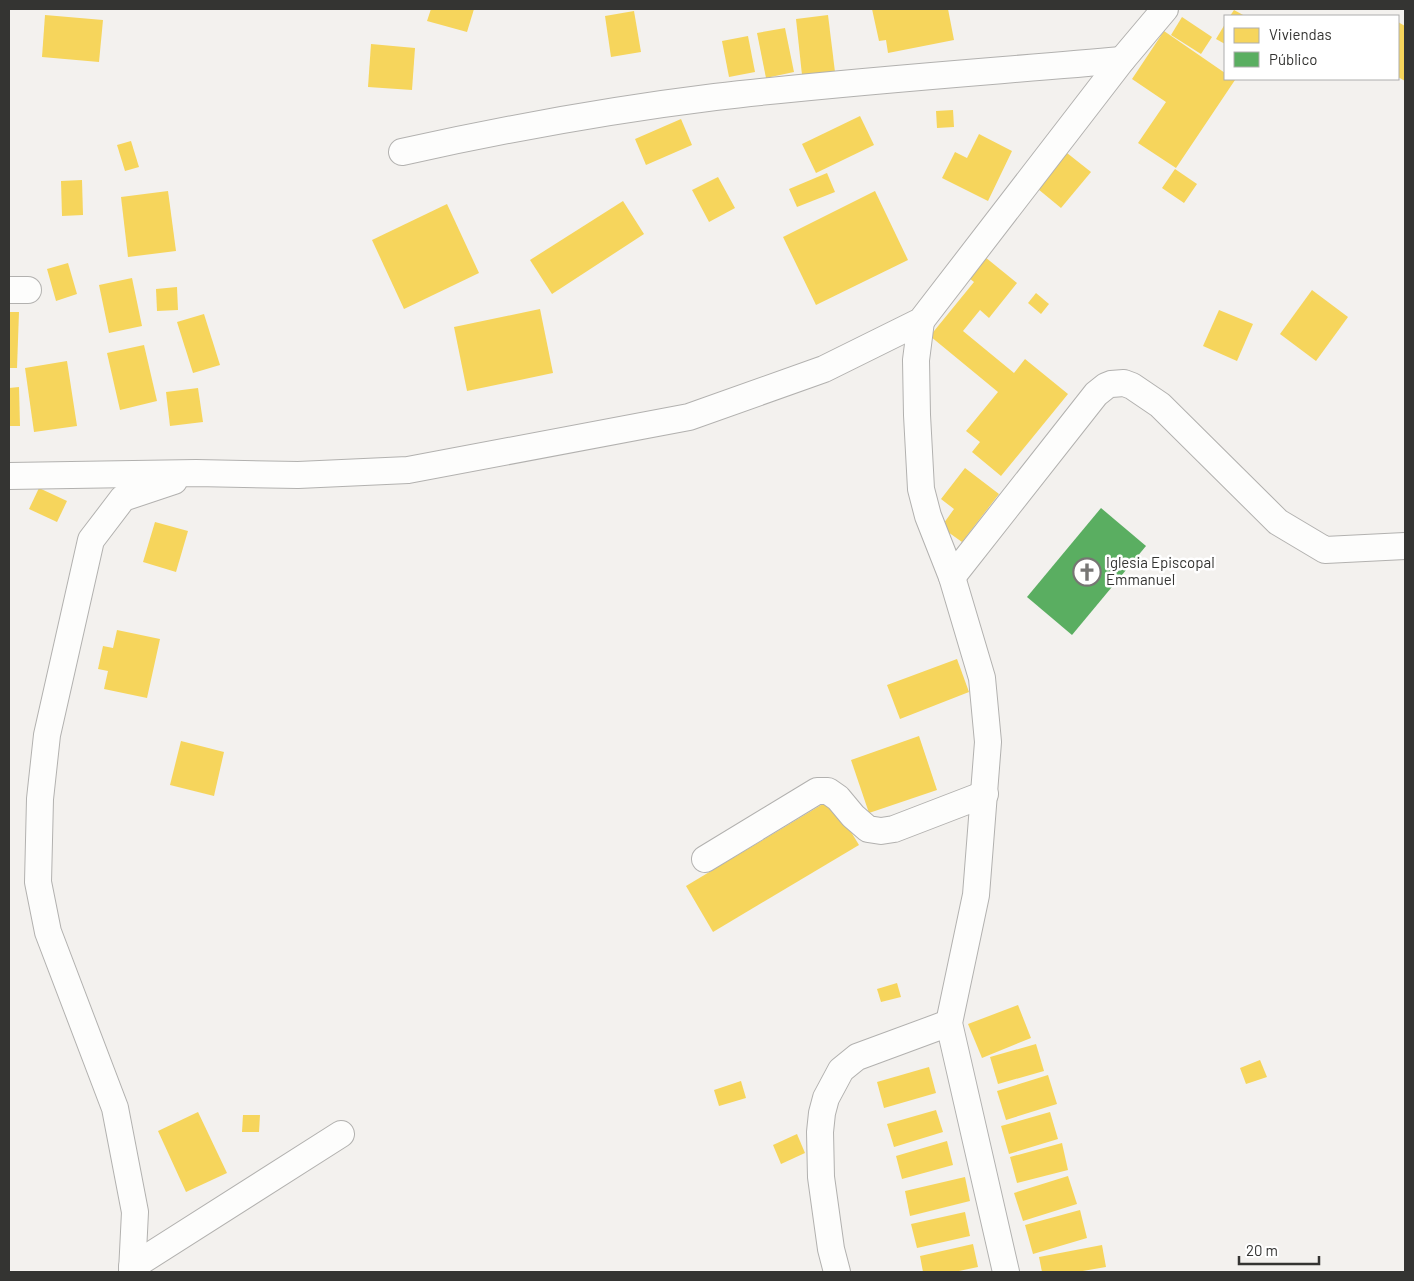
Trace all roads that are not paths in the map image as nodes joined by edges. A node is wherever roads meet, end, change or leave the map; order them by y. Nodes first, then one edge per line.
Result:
1 (1165, 9) edge
2 (1122, 60) junction
3 (402, 152) dead end
4 (921, 321) junction
5 (196, 473) junction
6 (9, 476) edge
7 (1405, 546) edge
8 (952, 577) junction
9 (985, 794) junction
10 (706, 859) dead end
11 (949, 1023) junction
12 (341, 1134) dead end
13 (132, 1270) edge
14 (837, 1272) edge
15 (1006, 1272) edge

1 - 2 street
2 - 3 street
2 - 4 street
4 - 5 street
4 - 8 street
5 - 6 street
5 - 13 street
7 - 8 street
8 - 9 street
9 - 10 street
9 - 11 street
11 - 14 street
11 - 15 street
12 - 13 street

